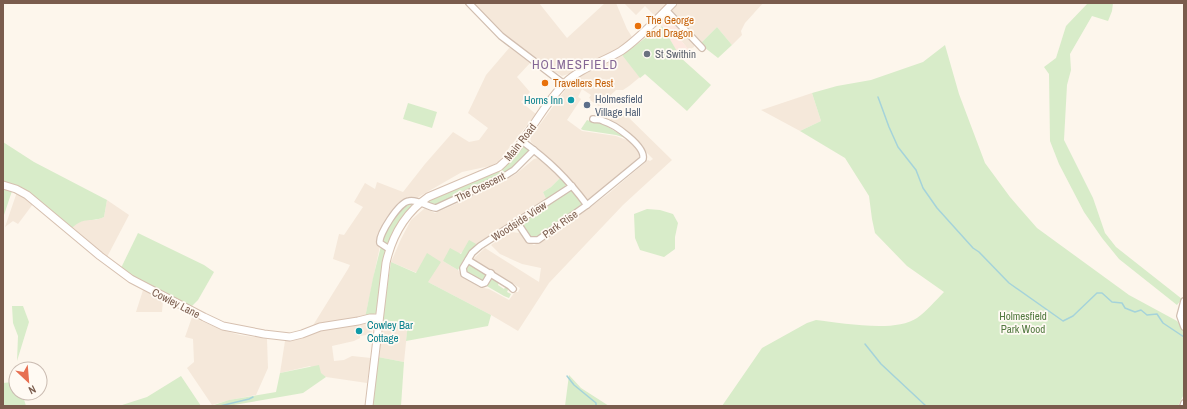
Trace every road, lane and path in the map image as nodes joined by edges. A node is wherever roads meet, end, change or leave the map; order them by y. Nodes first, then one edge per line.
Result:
1 (469, 3) edge
2 (673, 3) edge
3 (666, 10) junction
4 (702, 48) dead end
5 (564, 84) junction
6 (593, 119) dead end
7 (522, 141) junction
8 (534, 150) junction
9 (3, 185) edge
10 (572, 186) junction
11 (420, 202) junction
12 (587, 205) junction
13 (517, 222) junction
14 (389, 249) junction
15 (468, 260) junction
16 (491, 273) junction
17 (513, 289) dead end
18 (1184, 301) edge
19 (378, 318) junction
20 (1184, 327) edge
21 (1184, 403) edge
22 (369, 406) edge
23 (1183, 406) edge

1 - 5 street
2 - 3 main road, Main Road
3 - 4 street
3 - 5 main road, Main Road
5 - 7 main road, Main Road
6 - 12 street, Park Rise
7 - 8 street
7 - 11 main road, Main Road
8 - 10 street
8 - 11 street, The Crescent
9 - 19 main road, Cowley Lane
10 - 12 street
10 - 13 street, Woodside View
11 - 14 main road, Main Road
11 - 14 street, Main Road
12 - 13 street, Park Rise
13 - 15 street, Woodside View
14 - 19 main road, Main Road
15 - 16 street
15 - 16 street
16 - 17 street
18 - 20 street
19 - 22 main road, Main Road
21 - 23 street

